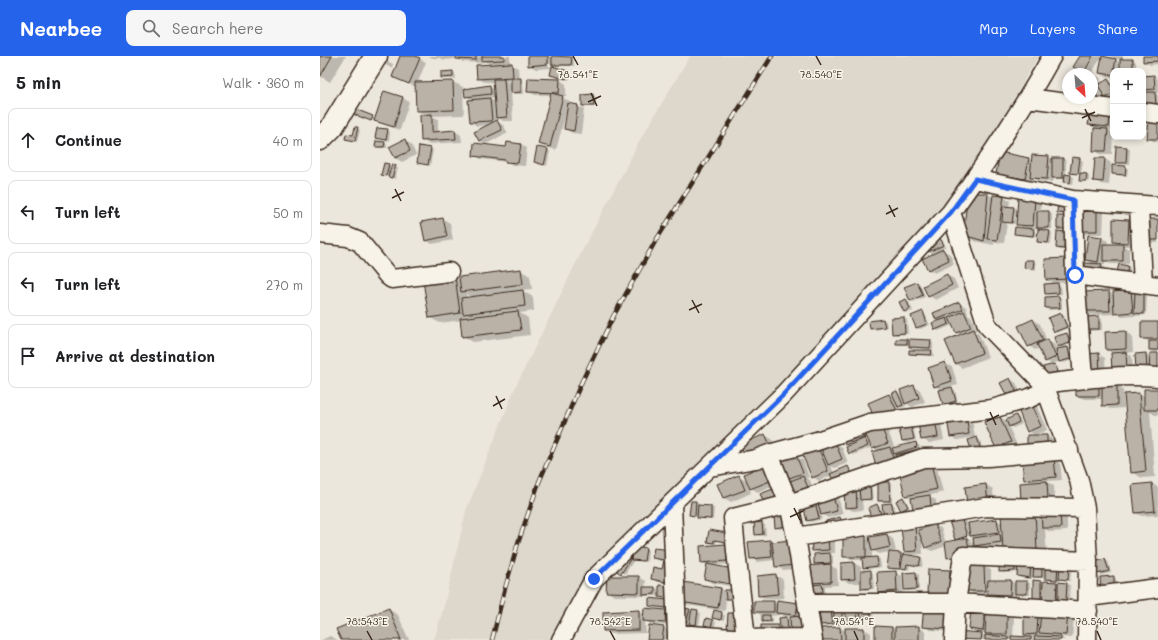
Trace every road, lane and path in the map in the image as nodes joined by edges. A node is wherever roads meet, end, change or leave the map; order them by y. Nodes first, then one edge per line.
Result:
1 (362, 56) edge
2 (376, 56) edge
3 (1052, 56) edge
4 (1028, 98) junction
5 (1110, 109) edge
6 (1146, 112) edge
7 (1158, 114) edge
8 (320, 133) edge
9 (320, 139) edge
10 (975, 179) junction
11 (1073, 200) junction
12 (1139, 206) junction
13 (1158, 206) edge
14 (951, 212) junction
15 (320, 234) edge
16 (449, 272) dead end
17 (1075, 275) junction
18 (1151, 285) edge
19 (1158, 377) edge
20 (1082, 379) junction
21 (1045, 387) junction
22 (1069, 450) junction
23 (769, 454) junction
24 (710, 467) junction
25 (672, 504) junction
26 (789, 504) junction
27 (1085, 508) junction
28 (796, 537) junction
29 (1088, 561) junction
30 (1158, 588) edge
31 (807, 603) junction
32 (956, 603) junction
33 (1088, 604) junction
34 (677, 637) edge
35 (746, 639) edge
36 (562, 640) edge
37 (778, 640) edge
38 (807, 640) edge
39 (812, 640) edge
40 (954, 640) edge
41 (1087, 640) edge

1 - 8 main road
2 - 9 main road
3 - 4 street
4 - 5 street
4 - 10 street
6 - 7 street
10 - 11 street
10 - 14 street
11 - 12 street
11 - 17 street
12 - 13 street
12 - 18 street
14 - 21 street
14 - 24 street
15 - 16 street
17 - 18 street
17 - 20 street
19 - 20 street
20 - 21 street
21 - 22 street
21 - 23 street
22 - 26 street
22 - 27 street
23 - 24 street
23 - 26 street
24 - 25 street
25 - 34 street
25 - 36 street
26 - 28 street
26 - 35 street
27 - 28 street
27 - 29 street
28 - 31 street
29 - 32 street
29 - 33 street
30 - 33 street
31 - 32 street
31 - 39 street
32 - 33 street
32 - 40 street
33 - 41 street
34 - 35 street
35 - 37 street
37 - 38 street

